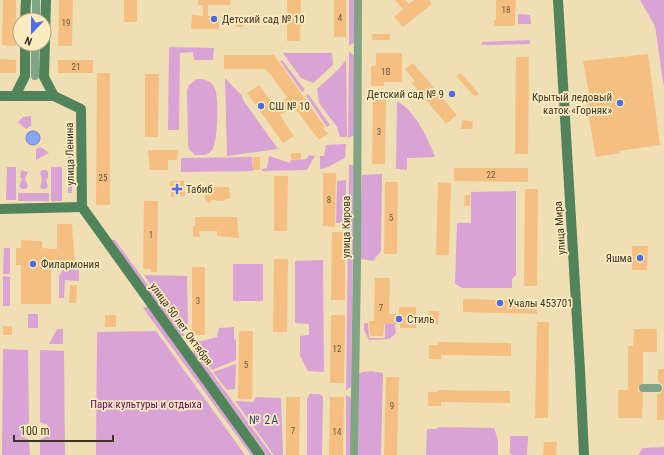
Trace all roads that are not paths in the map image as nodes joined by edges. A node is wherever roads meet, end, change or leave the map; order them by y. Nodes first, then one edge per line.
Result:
1 (26, 0) edge
2 (36, 0) edge
3 (46, 0) edge
4 (358, 0) edge
5 (558, 0) edge
6 (25, 12) edge
7 (36, 12) edge
8 (25, 52) edge
9 (35, 52) edge
10 (35, 76) dead end
11 (0, 96) edge
12 (15, 96) junction
13 (54, 96) junction
14 (82, 208) junction
15 (0, 209) edge
16 (643, 388) dead end
17 (658, 388) dead end
18 (260, 455) edge
19 (354, 455) edge
20 (584, 455) edge

1 - 6 main road
2 - 7 street
3 - 13 main road
4 - 19 street, улица Кирова
5 - 20 main road, улица Мира
8 - 12 main road
9 - 10 street
11 - 12 main road
12 - 13 main road
13 - 14 main road, улица Ленина
14 - 15 main road
14 - 18 main road, улица 50 лет Октября
16 - 17 street

